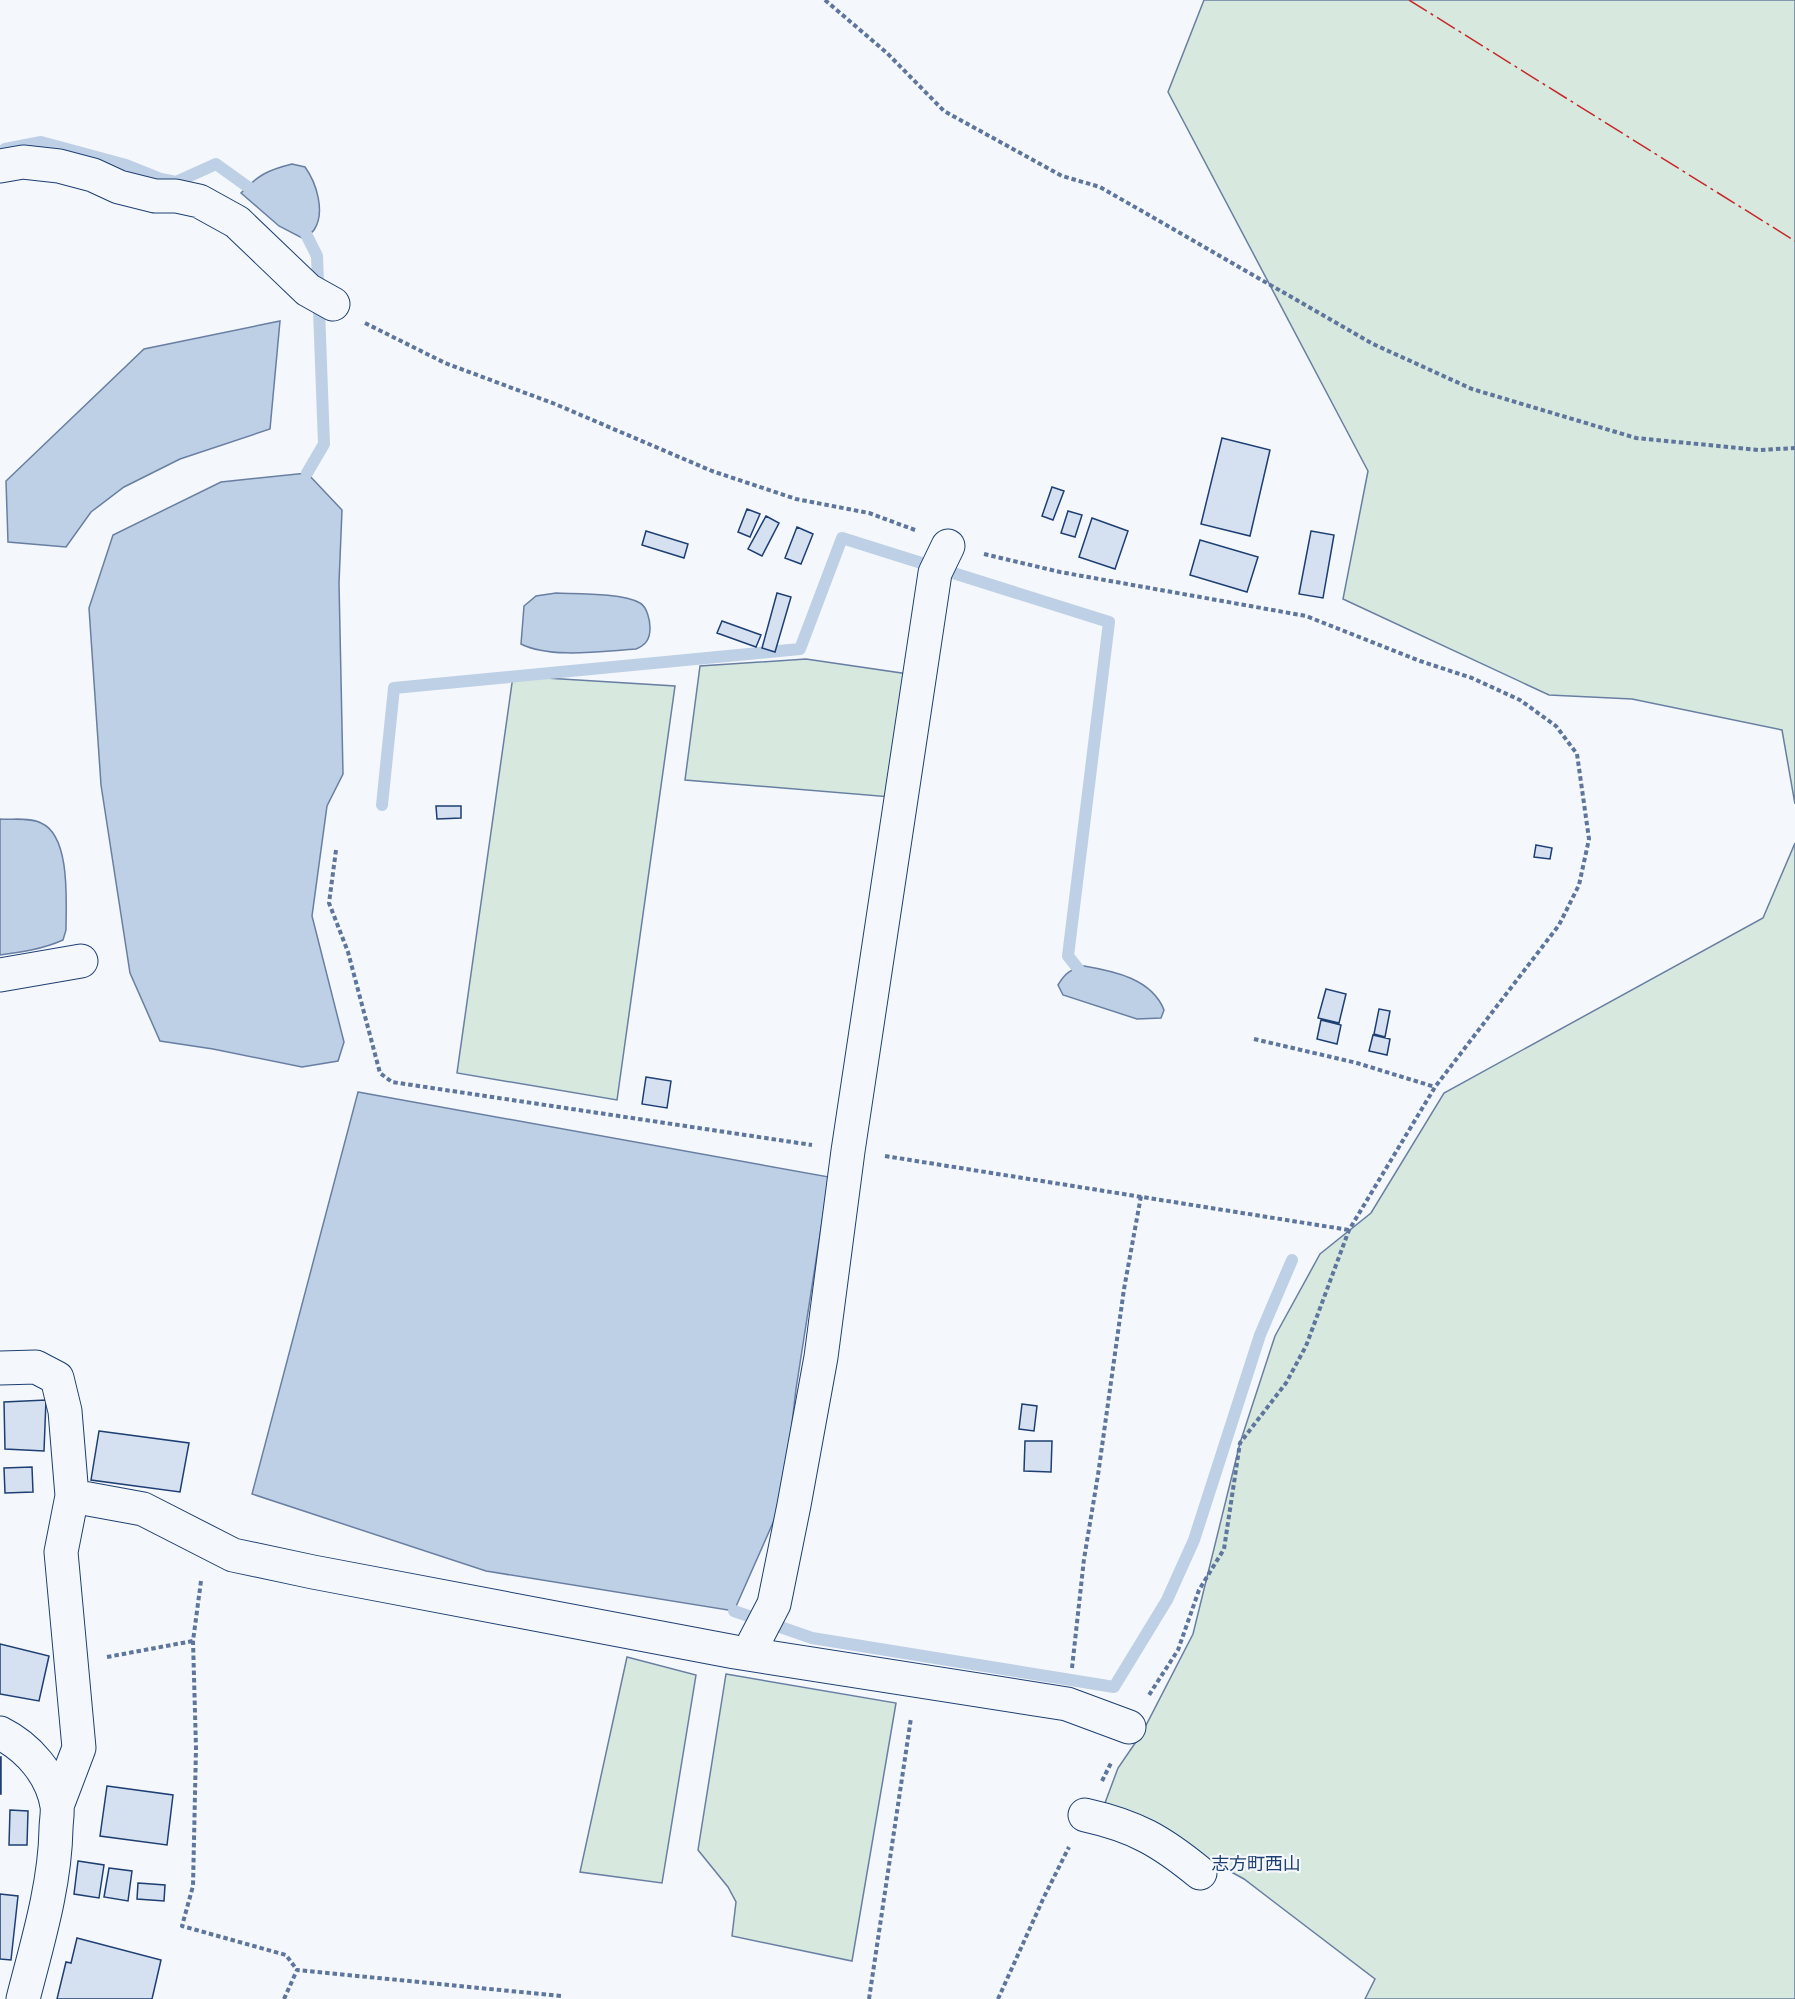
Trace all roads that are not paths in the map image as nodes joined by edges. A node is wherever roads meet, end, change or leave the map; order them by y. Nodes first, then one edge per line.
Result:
1 (0, 166) edge
2 (320, 297) road end
3 (948, 546) road end
4 (81, 961) dead end
5 (0, 975) edge
6 (0, 1368) edge
7 (72, 1496) junction
8 (752, 1647) junction
9 (1129, 1727) road end
10 (0, 1733) edge
11 (57, 1806) junction
12 (1085, 1815) road end
13 (1200, 1873) dead end
14 (23, 1999) edge

1 - 2 street
3 - 8 street
4 - 5 street
6 - 7 street
7 - 8 street
7 - 11 street
8 - 9 street
10 - 11 street
11 - 14 street
12 - 13 street

